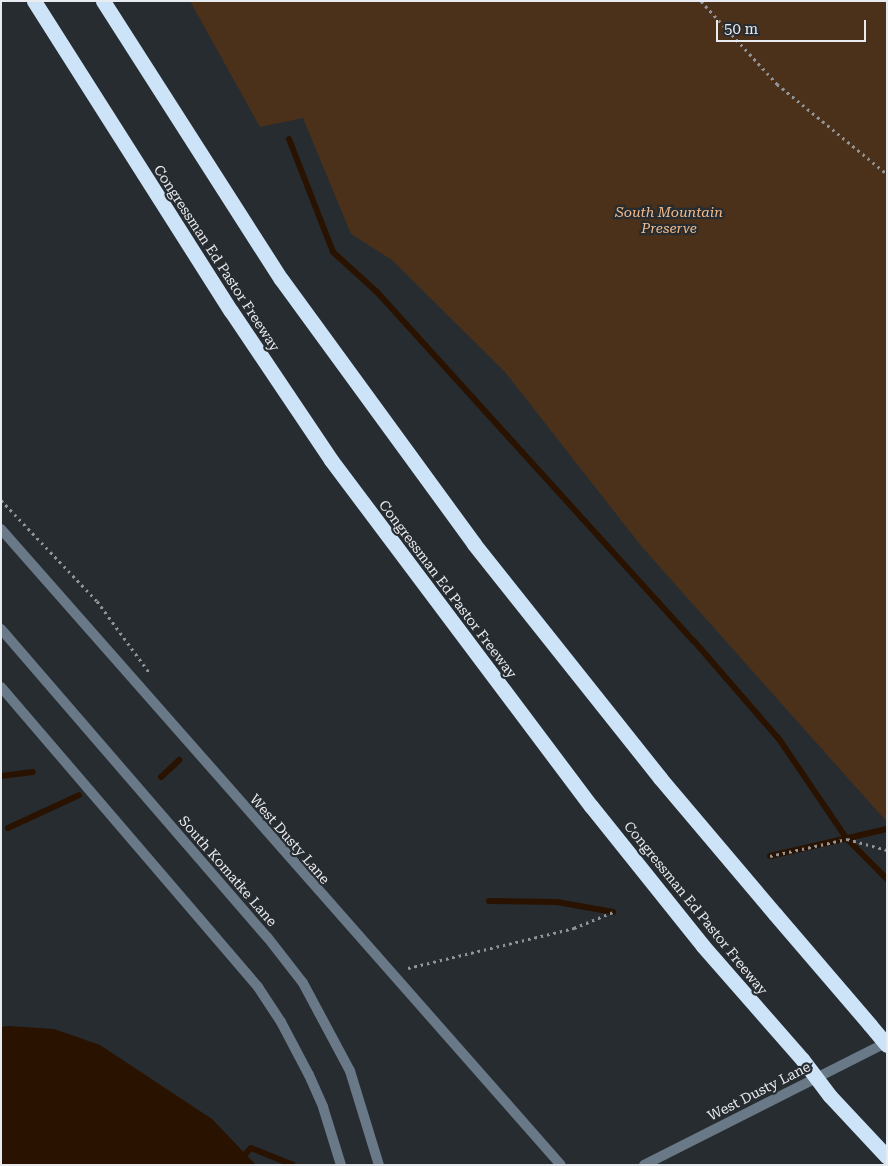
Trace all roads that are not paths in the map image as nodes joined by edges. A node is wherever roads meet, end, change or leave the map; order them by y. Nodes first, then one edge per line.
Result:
1 (34, 1) edge
2 (103, 1) edge
3 (1, 529) edge
4 (1, 629) edge
5 (1, 687) edge
6 (887, 1043) edge
7 (835, 1100) junction
8 (887, 1157) edge
9 (340, 1165) edge
10 (379, 1165) edge
11 (561, 1165) edge
12 (644, 1165) edge
13 (879, 1165) edge

1 - 7 highway, Congressman Ed Pastor Freeway, bridge
2 - 6 highway, bridge
3 - 11 street, West Dusty Lane
4 - 10 street, South Komatke Lane
5 - 9 street
6 - 12 street, West Dusty Lane
7 - 8 highway, Congressman Ed Pastor Freeway
7 - 13 highway

